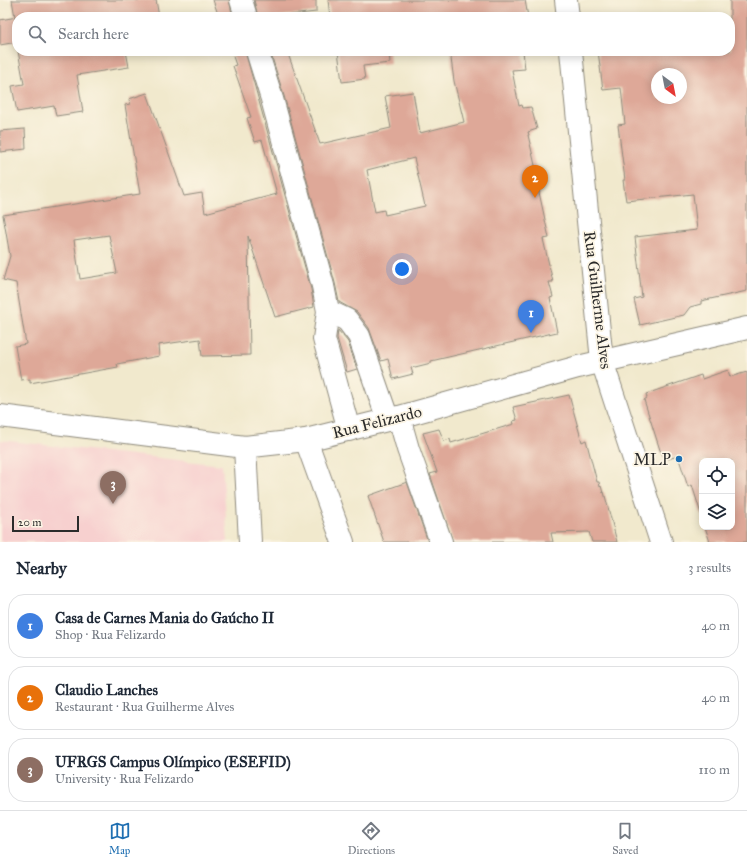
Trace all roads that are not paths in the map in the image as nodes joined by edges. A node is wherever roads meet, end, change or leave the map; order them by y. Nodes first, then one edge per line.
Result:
1 (240, 0) edge
2 (566, 0) edge
3 (244, 12) edge
4 (567, 12) edge
5 (259, 56) edge
6 (572, 56) edge
7 (328, 311) junction
8 (747, 328) edge
9 (602, 361) junction
10 (0, 416) edge
11 (393, 419) junction
12 (350, 430) junction
13 (306, 440) junction
14 (245, 447) junction
15 (250, 542) edge
16 (343, 542) edge
17 (441, 542) edge
18 (660, 542) edge

1 - 3 main road
2 - 4 main road
5 - 7 main road
6 - 9 main road, Rua Guilherme Alves
7 - 11 main road
7 - 12 main road
8 - 9 main road, Rua Felizardo
9 - 11 main road, Rua Felizardo
9 - 18 main road, Rua Guilherme Alves
10 - 14 main road, Rua Felizardo
11 - 12 main road, Rua Felizardo
11 - 17 main road
12 - 13 main road, Rua Felizardo
13 - 14 main road, Rua Felizardo
13 - 16 main road
14 - 15 main road

